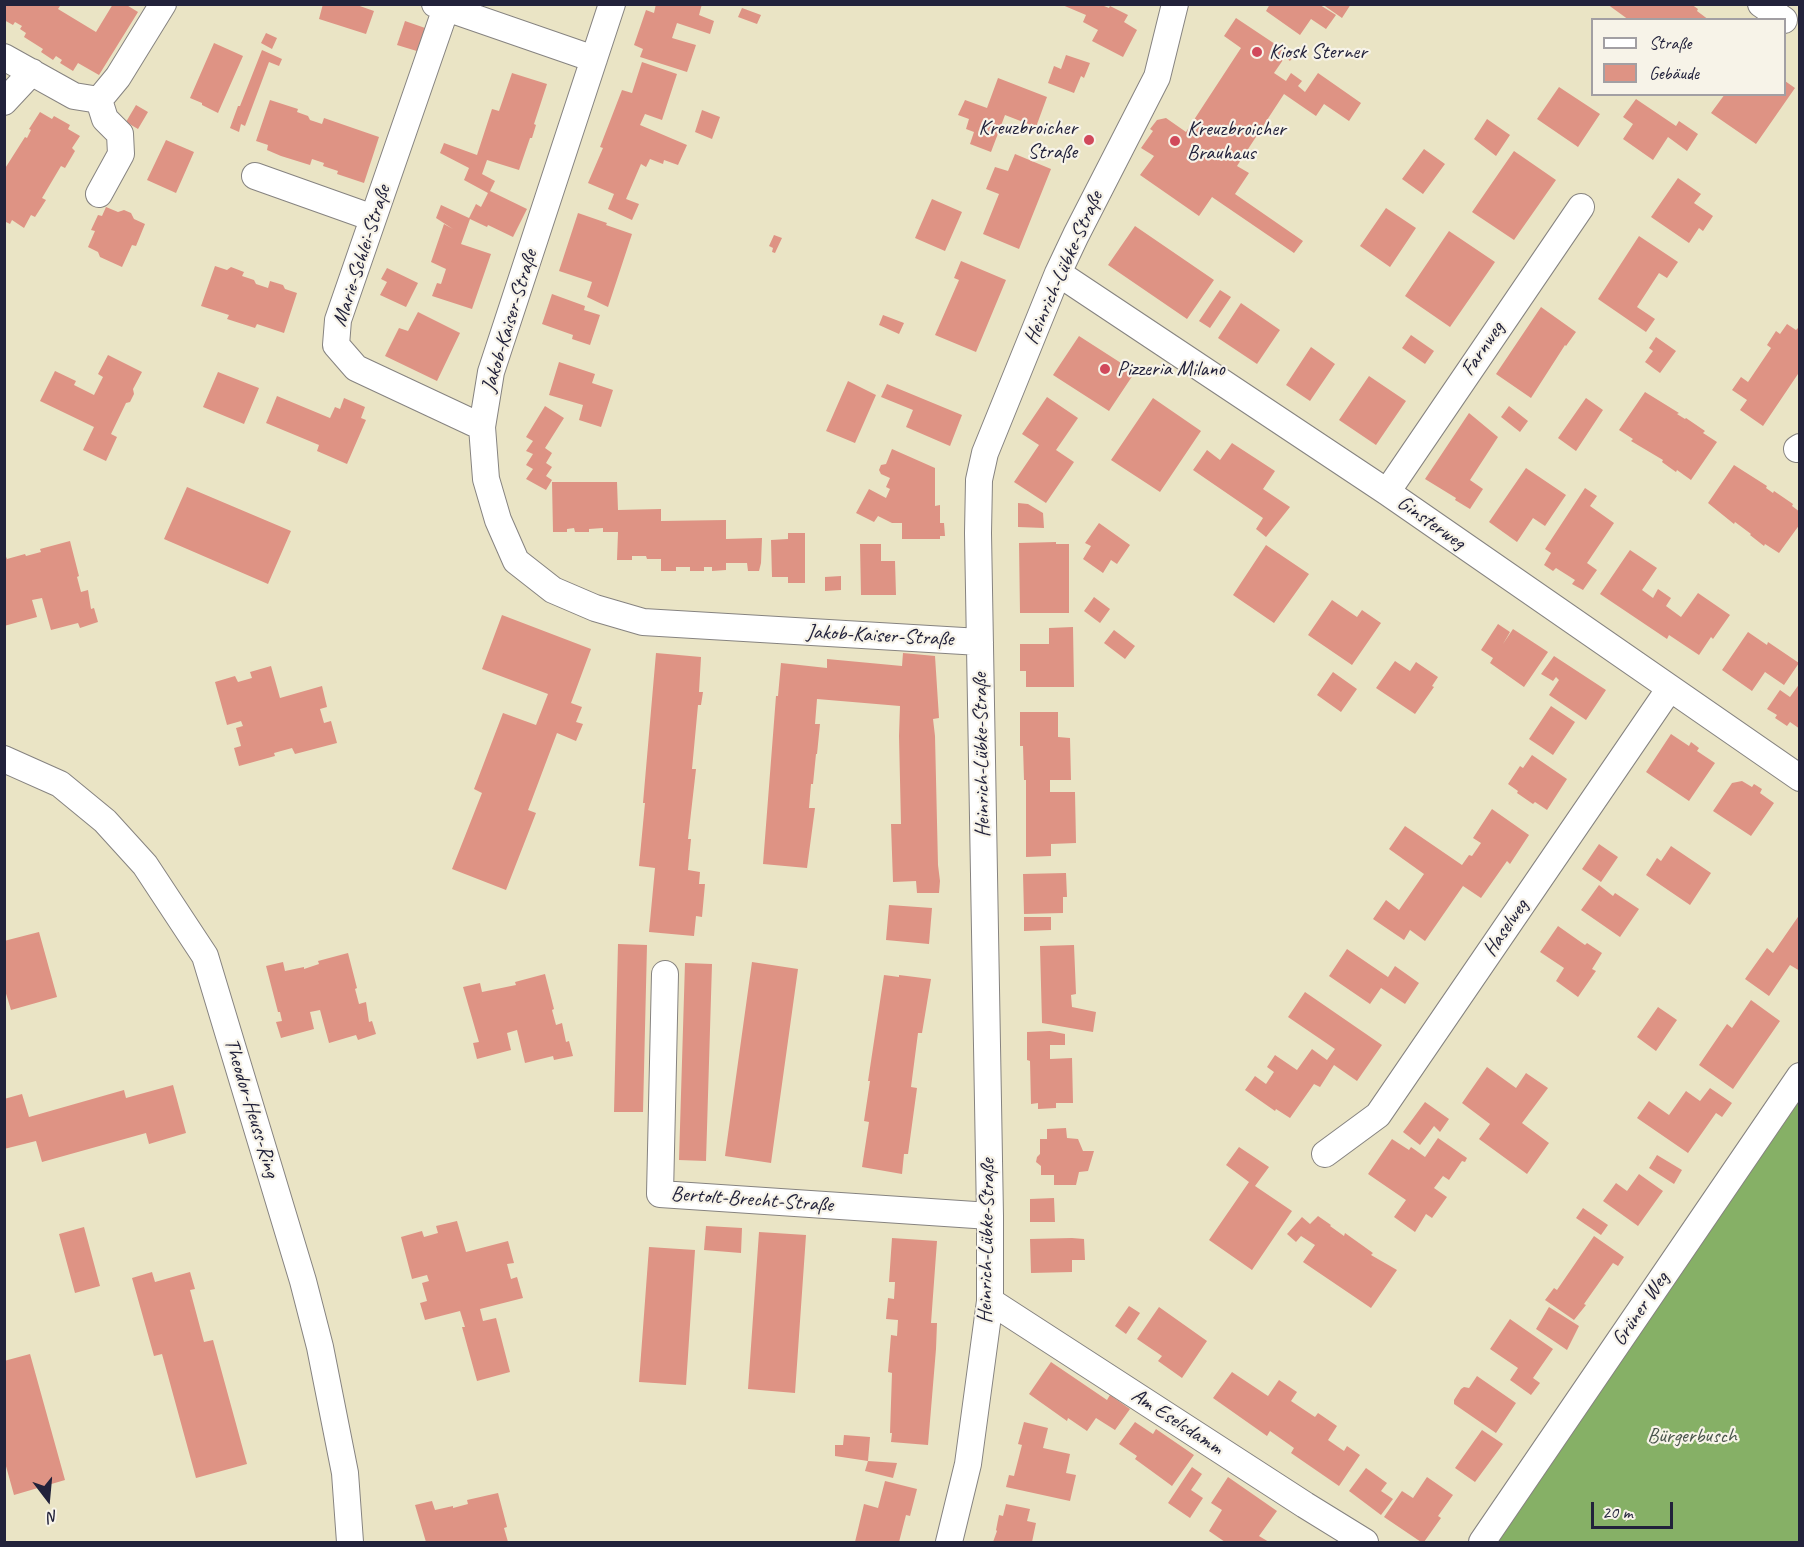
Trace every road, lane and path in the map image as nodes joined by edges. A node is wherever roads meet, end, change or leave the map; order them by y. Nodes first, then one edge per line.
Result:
1 (163, 4) edge
2 (612, 4) edge
3 (1175, 4) edge
4 (1761, 4) edge
5 (441, 6) edge
6 (1781, 18) edge
7 (1786, 21) edge
8 (1800, 29) edge
9 (4, 57) edge
10 (594, 59) junction
11 (32, 72) junction
12 (99, 100) junction
13 (4, 102) edge
14 (255, 176) dead end
15 (99, 194) dead end
16 (1581, 207) dead end
17 (373, 218) junction
18 (1058, 273) junction
19 (482, 427) junction
20 (1387, 492) junction
21 (980, 642) junction
22 (1670, 688) junction
23 (4, 759) edge
24 (1800, 778) edge
25 (665, 974) dead end
26 (1800, 1076) edge
27 (1325, 1154) dead end
28 (990, 1216) junction
29 (990, 1301) junction
30 (350, 1542) edge
31 (949, 1542) edge
32 (1365, 1542) edge
33 (1482, 1542) edge

1 - 12 street
2 - 10 street, Jakob-Kaiser-Straße
3 - 18 street, Heinrich-Lübke-Straße
4 - 6 street
5 - 10 street, Marie-Schlei-Straße
5 - 17 street, Marie-Schlei-Straße
7 - 8 street
9 - 11 street
10 - 19 street, Jakob-Kaiser-Straße
11 - 12 street
11 - 13 street
12 - 15 street
14 - 17 street
16 - 20 street, Farnweg
17 - 19 street, Marie-Schlei-Straße
18 - 20 street, Ginsterweg
18 - 21 street, Heinrich-Lübke-Straße
19 - 21 street, Jakob-Kaiser-Straße
20 - 22 street, Ginsterweg
21 - 28 street, Heinrich-Lübke-Straße
22 - 24 street, Ginsterweg
22 - 27 street, Haselweg
23 - 30 street, Theodor-Heuss-Ring
25 - 28 street, Bertolt-Brecht-Straße
26 - 33 street, Grüner Weg
28 - 29 street, Heinrich-Lübke-Straße
29 - 31 street, Heinrich-Lübke-Straße
29 - 32 street, Am Eselsdamm

